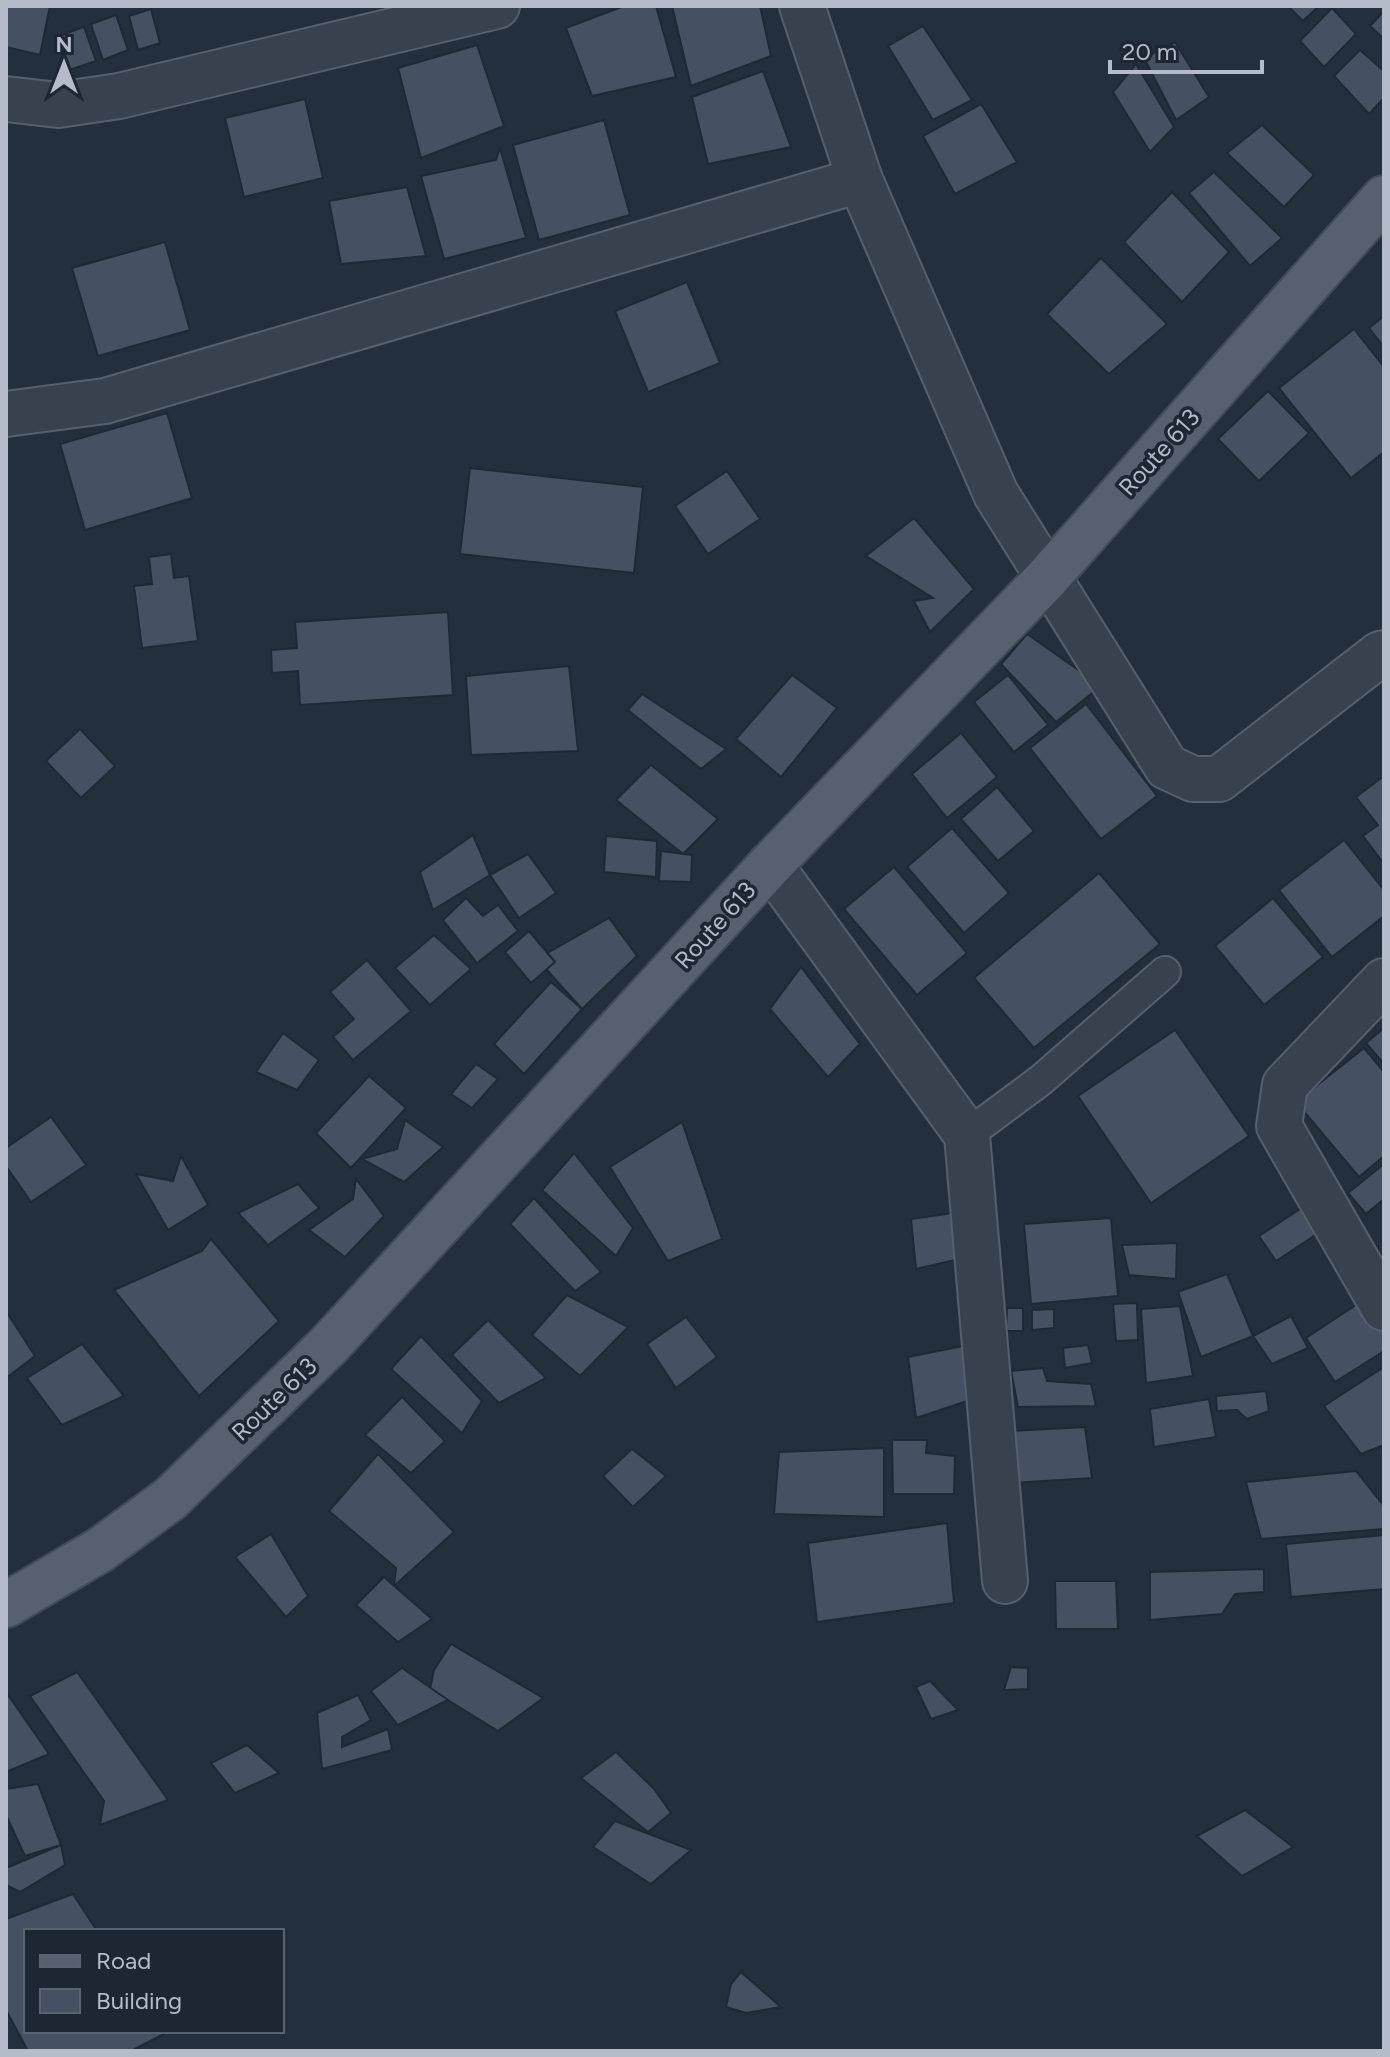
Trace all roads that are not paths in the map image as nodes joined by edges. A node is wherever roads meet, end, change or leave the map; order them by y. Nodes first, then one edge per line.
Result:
1 (497, 6) edge
2 (802, 6) edge
3 (6, 99) edge
4 (860, 180) junction
5 (1384, 198) edge
6 (6, 414) edge
7 (1047, 578) junction
8 (1382, 654) edge
9 (770, 865) junction
10 (1165, 972) dead end
11 (1384, 981) edge
12 (967, 1135) junction
13 (1384, 1308) edge
14 (1005, 1581) dead end
15 (6, 1605) edge

1 - 3 street
2 - 4 street
4 - 6 street
4 - 7 street
5 - 7 main road, Route 613
7 - 8 street
7 - 9 main road, Route 613
9 - 12 street
9 - 15 main road, Route 613
10 - 12 lane
11 - 13 street
12 - 14 street

